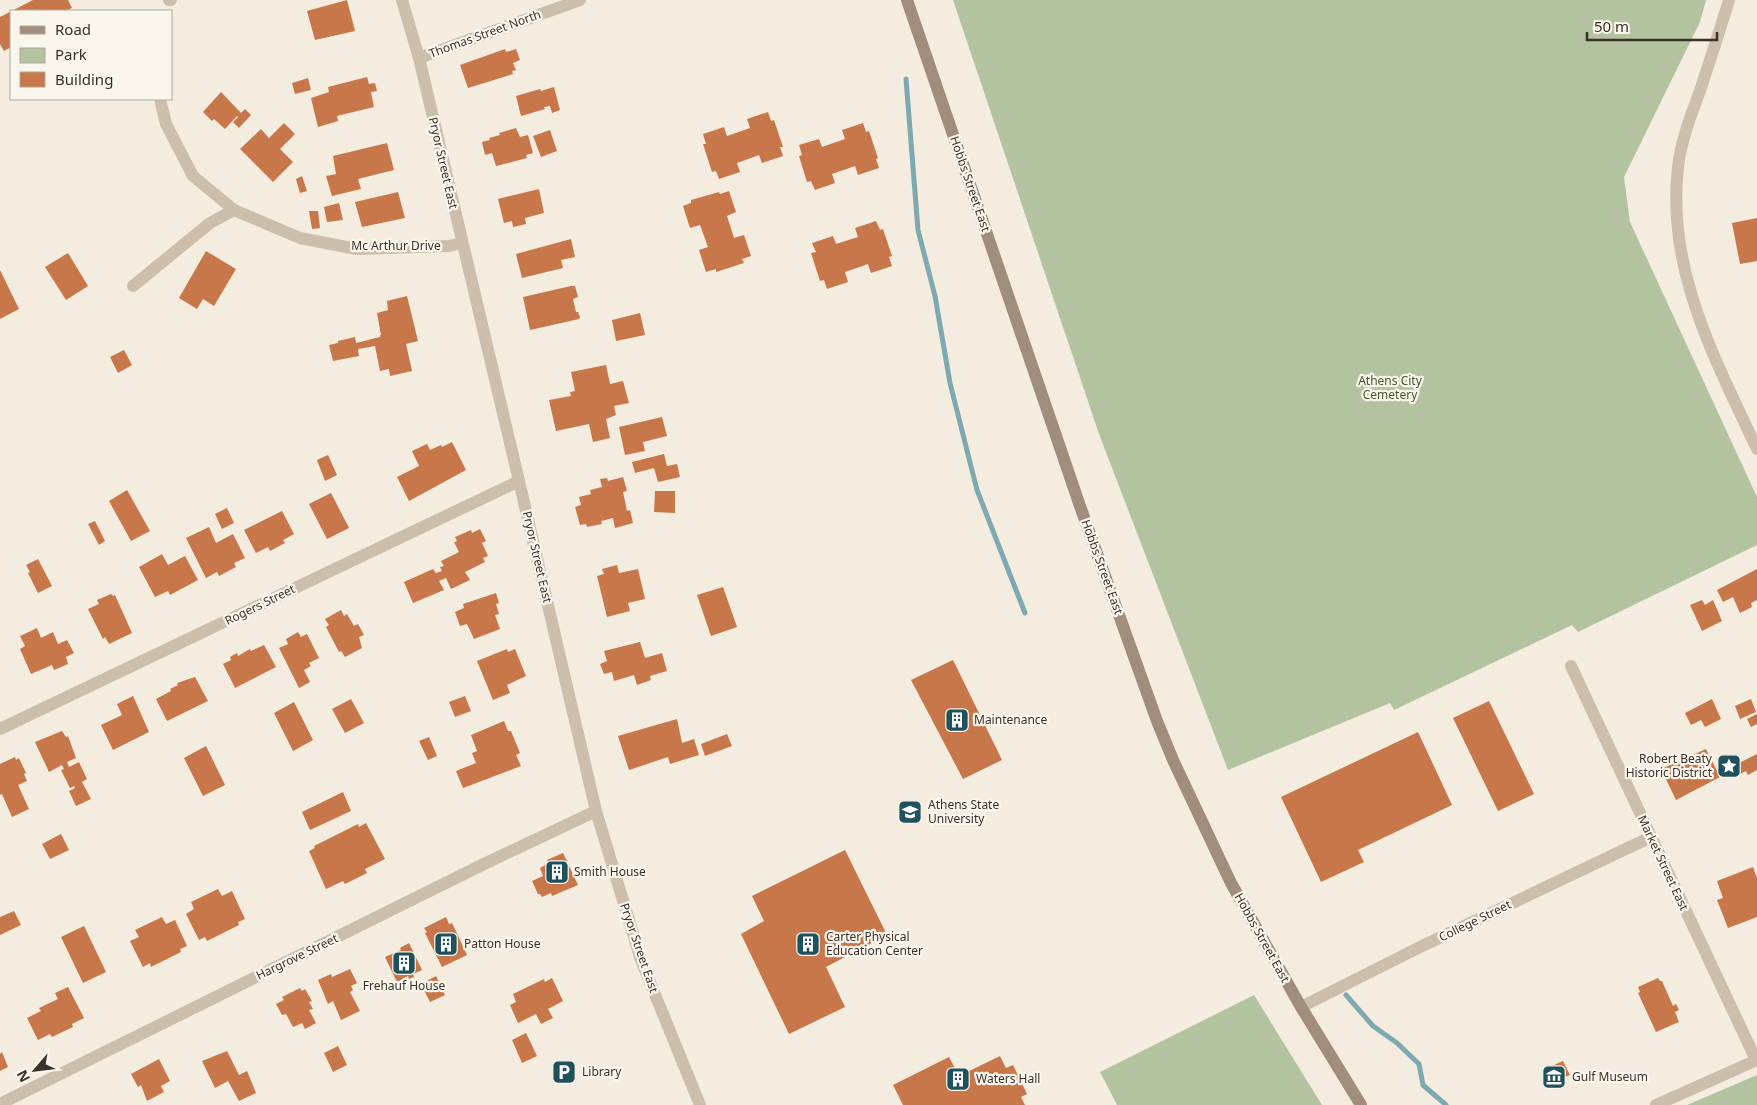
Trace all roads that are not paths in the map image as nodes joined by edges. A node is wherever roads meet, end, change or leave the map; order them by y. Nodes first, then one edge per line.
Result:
1 (402, 0) edge
2 (580, 0) edge
3 (907, 0) edge
4 (1729, 0) edge
5 (418, 58) junction
6 (160, 100) edge
7 (234, 210) junction
8 (462, 243) junction
9 (133, 286) dead end
10 (1757, 449) edge
11 (519, 481) junction
12 (1571, 666) dead end
13 (0, 729) edge
14 (596, 811) junction
15 (1651, 836) junction
16 (1301, 1007) junction
17 (1756, 1060) edge
18 (0, 1104) edge
19 (700, 1105) edge
20 (1361, 1105) edge
21 (1656, 1105) edge

1 - 5 street, Pryor Street East
2 - 5 street, Thomas Street North
3 - 16 main road, Hobbs Street East
4 - 10 street
5 - 8 street, Pryor Street East
6 - 7 street, Mc Arthur Drive
7 - 8 street, Mc Arthur Drive
7 - 9 street
8 - 11 street, Pryor Street East
11 - 13 street, Rogers Street
11 - 14 street, Pryor Street East
12 - 15 street, Market Street East
14 - 18 street, Hargrove Street
14 - 19 street, Pryor Street East
15 - 16 street, College Street
15 - 17 street, Market Street East
16 - 20 main road, Hobbs Street East
17 - 21 street

